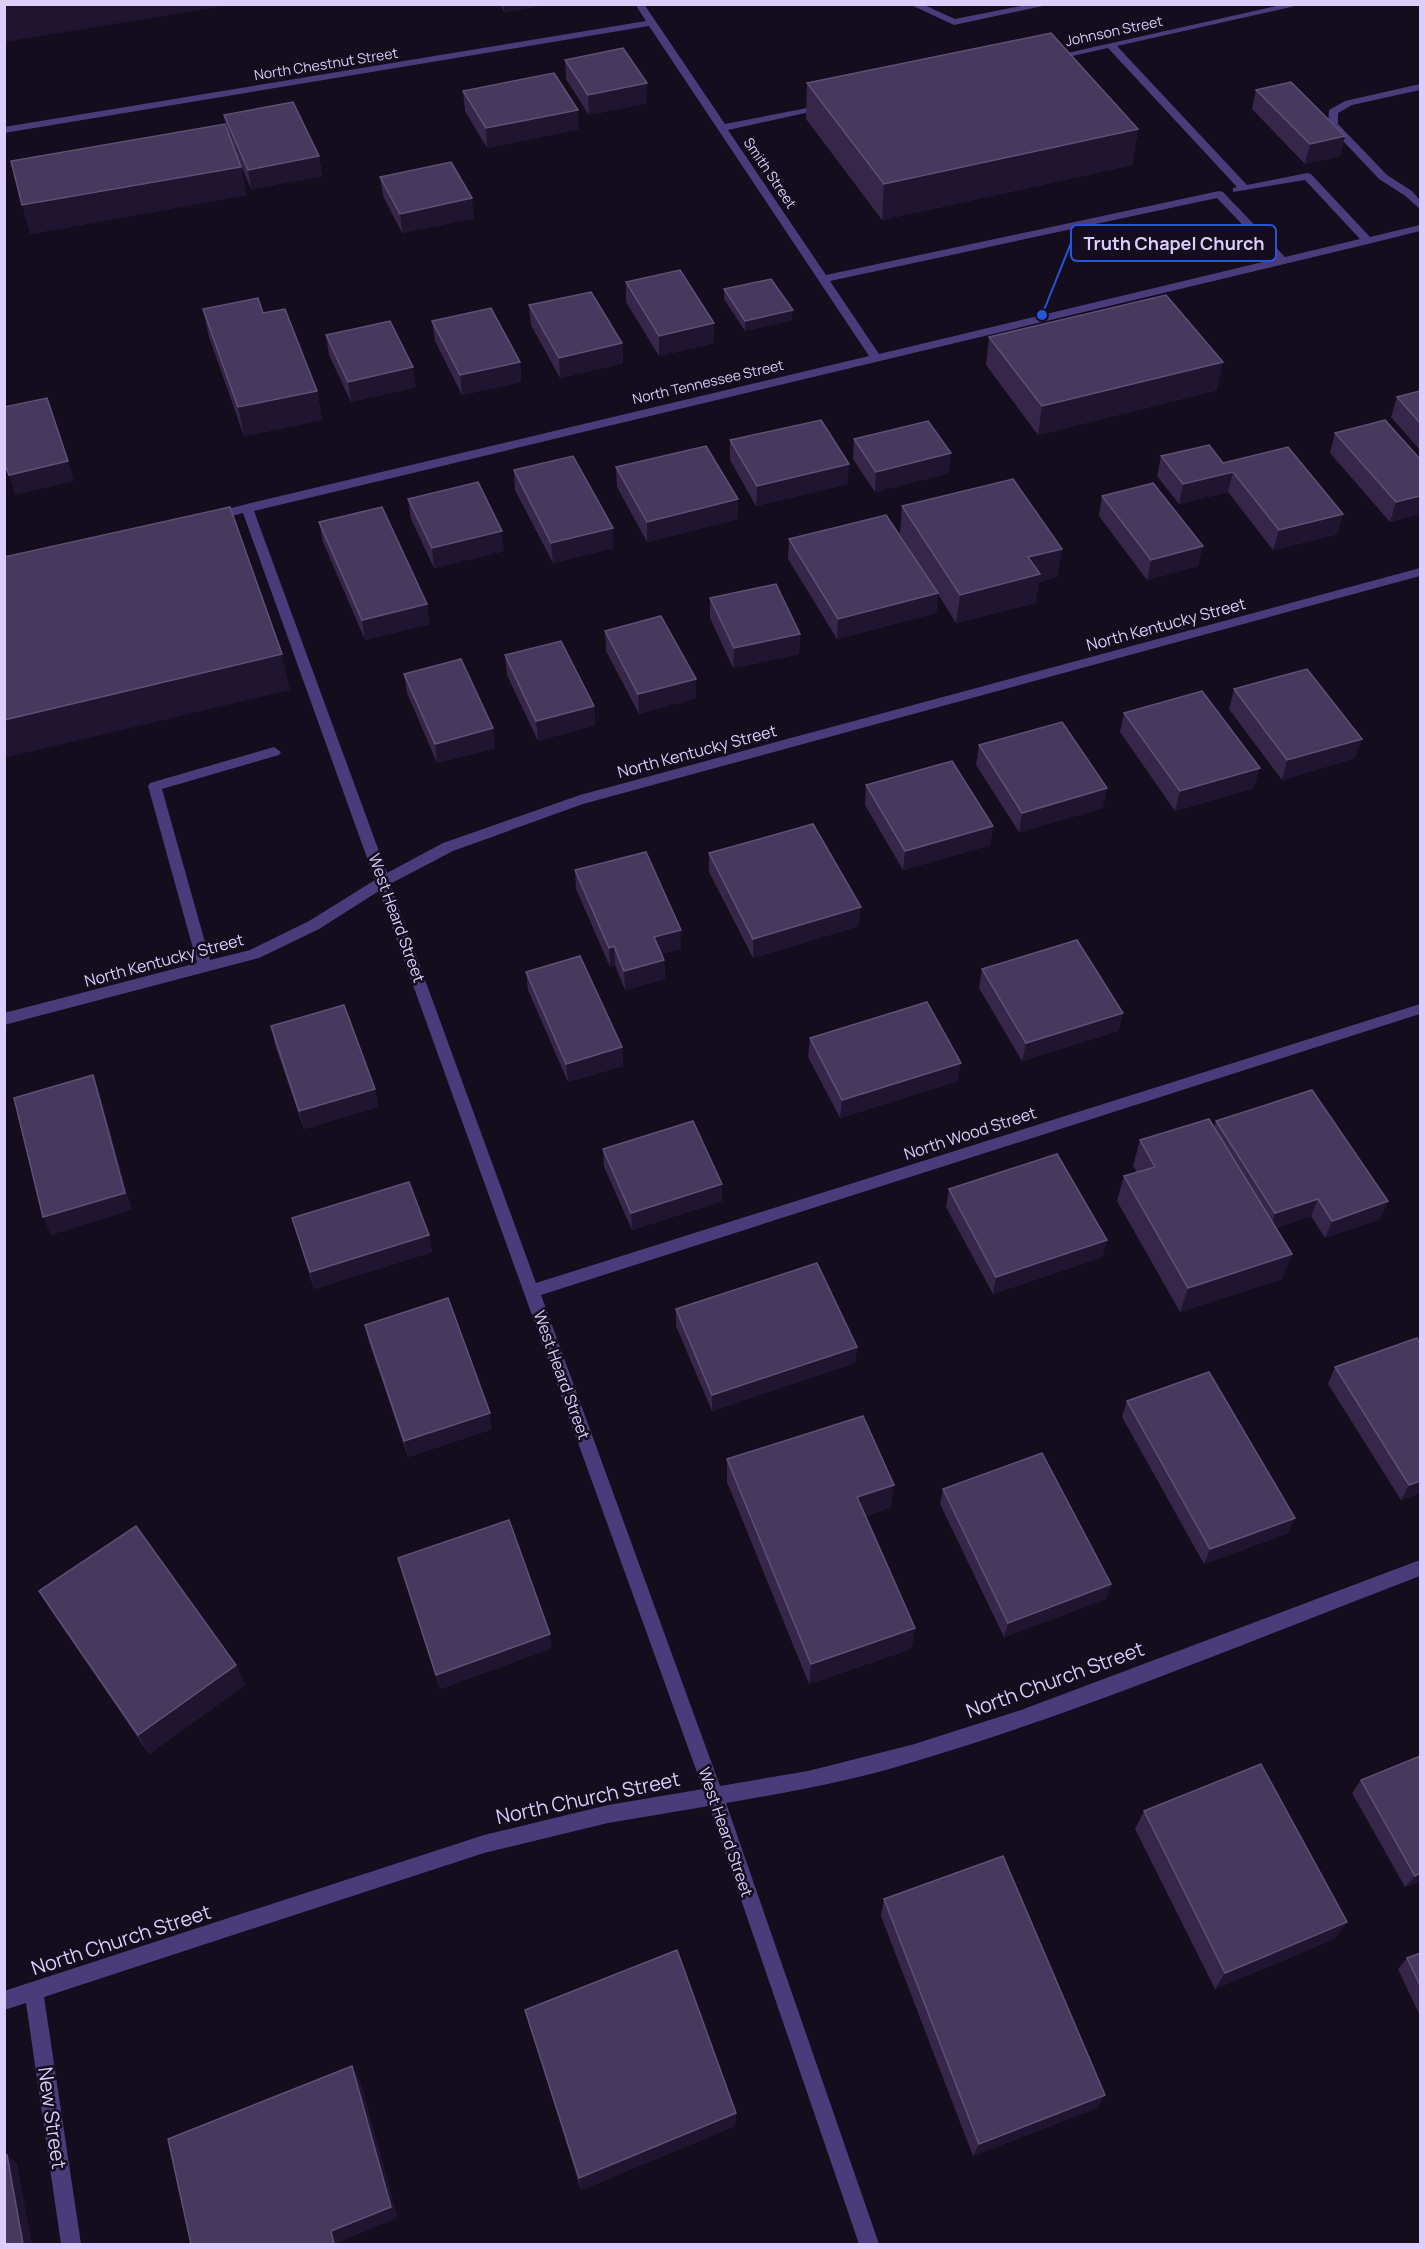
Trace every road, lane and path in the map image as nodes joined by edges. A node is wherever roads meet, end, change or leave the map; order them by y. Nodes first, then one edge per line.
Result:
1 (639, 4) edge
2 (913, 4) edge
3 (1048, 4) edge
4 (1300, 4) edge
5 (651, 23) junction
6 (1110, 45) junction
7 (1041, 60) edge
8 (1420, 87) edge
9 (836, 104) edge
10 (722, 128) junction
11 (4, 130) edge
12 (1244, 188) junction
13 (1219, 194) junction
14 (1420, 206) edge
15 (1420, 228) edge
16 (1368, 241) junction
17 (1283, 261) junction
18 (824, 279) junction
19 (876, 358) junction
20 (247, 508) junction
21 (202, 519) edge
22 (1420, 572) edge
23 (274, 752) dead end
24 (384, 881) junction
25 (205, 967) junction
26 (1420, 1009) edge
27 (4, 1019) edge
28 (531, 1291) junction
29 (1420, 1568) edge
30 (714, 1794) junction
31 (34, 1992) junction
32 (4, 2001) edge
33 (70, 2244) edge
34 (869, 2244) edge

1 - 5 street, Smith Street
2 - 3 street
4 - 6 street, Johnson Street
5 - 10 street, Smith Street
5 - 11 street, North Chestnut Street
6 - 7 street, Johnson Street
6 - 12 street
8 - 14 street
9 - 10 street
10 - 18 street, Smith Street
12 - 13 street
12 - 16 street
13 - 17 street
13 - 18 street
15 - 16 street, North Tennessee Street
16 - 17 street, North Tennessee Street
17 - 19 street, North Tennessee Street
18 - 19 street, Smith Street
19 - 20 street, North Tennessee Street
20 - 21 street, North Tennessee Street
20 - 24 street, West Heard Street
22 - 24 street, North Kentucky Street
23 - 25 street
24 - 25 street, North Kentucky Street
24 - 28 street, West Heard Street
25 - 27 street, North Kentucky Street
26 - 28 street, North Wood Street
28 - 30 street, West Heard Street
29 - 30 street, North Church Street
30 - 31 street, North Church Street
30 - 34 street, West Heard Street
31 - 32 street, North Church Street
31 - 33 street, New Street

